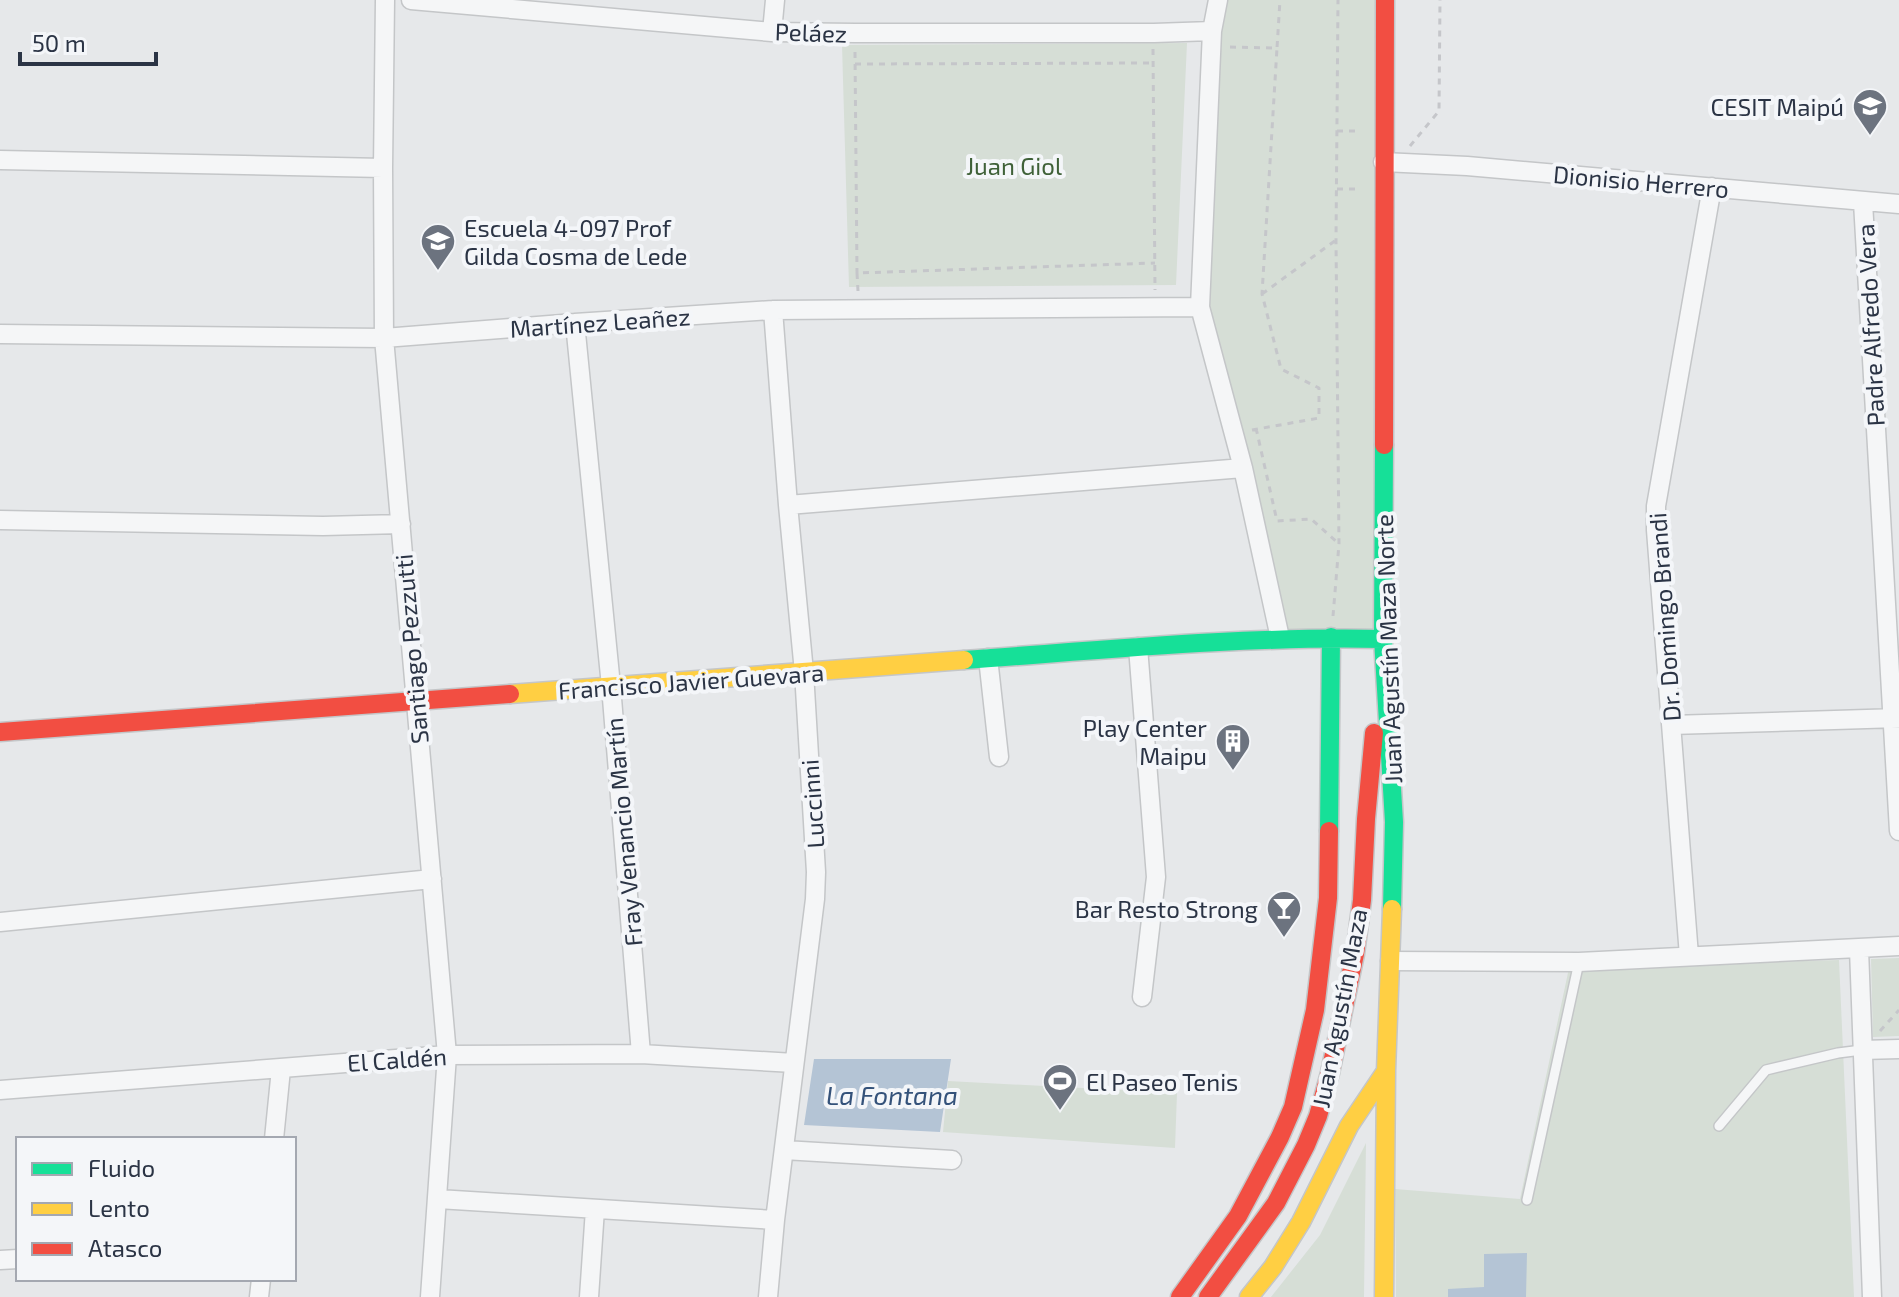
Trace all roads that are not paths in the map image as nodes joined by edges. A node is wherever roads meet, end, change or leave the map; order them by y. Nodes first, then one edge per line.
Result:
1 (385, 0) edge
2 (411, 0) edge
3 (775, 0) edge
4 (1218, 0) edge
5 (1385, 0) edge
6 (575, 7) edge
7 (772, 32) junction
8 (1212, 39) junction
9 (0, 160) edge
10 (1389, 163) junction
11 (383, 168) junction
12 (1712, 187) junction
13 (1863, 202) junction
14 (1899, 204) edge
15 (1200, 307) junction
16 (773, 310) junction
17 (575, 323) junction
18 (0, 334) edge
19 (384, 338) junction
20 (1243, 468) junction
21 (788, 505) junction
22 (0, 520) edge
23 (401, 524) junction
24 (1891, 554) edge
25 (1331, 637) junction
26 (1280, 638) junction
27 (1383, 639) junction
28 (1138, 647) junction
29 (988, 658) junction
30 (804, 672) junction
31 (611, 686) junction
32 (415, 702) junction
33 (1896, 718) edge
34 (1671, 725) junction
35 (0, 732) edge
36 (999, 757) dead end
37 (1899, 831) edge
38 (432, 879) junction
39 (0, 922) edge
40 (1899, 946) edge
41 (1859, 949) junction
42 (1689, 956) junction
43 (1390, 961) junction
44 (1579, 962) junction
45 (1142, 997) dead end
46 (1899, 1049) edge
47 (1862, 1050) junction
48 (641, 1054) junction
49 (447, 1055) junction
50 (794, 1063) junction
51 (281, 1069) junction
52 (1386, 1071) junction
53 (0, 1090) edge
54 (1719, 1126) dead end
55 (274, 1137) edge
56 (784, 1150) junction
57 (952, 1160) dead end
58 (438, 1199) junction
59 (1527, 1200) dead end
60 (595, 1209) junction
61 (775, 1220) junction
62 (430, 1297) edge
63 (589, 1297) edge
64 (768, 1297) edge
65 (1180, 1297) edge
66 (1208, 1297) edge
67 (1249, 1297) edge
68 (1384, 1297) edge
69 (1872, 1297) edge

1 - 11 street, Santiago Pezzutti
2 - 6 street, Peláez
3 - 7 street
4 - 8 street
5 - 10 main road, Juan Agustín Maza Norte
6 - 7 street, Peláez
7 - 8 street, Peláez
8 - 15 street
9 - 11 street
10 - 12 street, Dionisio Herrero
10 - 27 main road, Juan Agustín Maza Norte
11 - 19 street, Santiago Pezzutti
12 - 13 street, Dionisio Herrero
12 - 34 street, Dr. Domingo Brandi
13 - 14 street, Dionisio Herrero
13 - 24 street, Padre Alfredo Vera
15 - 16 street, Martínez Leañez
15 - 20 street
16 - 17 street, Martínez Leañez
16 - 21 street, Luccinni
17 - 19 street, Martínez Leañez
17 - 31 street, Fray Venancio Martín
18 - 19 street, Martínez Leañez
19 - 23 street, Santiago Pezzutti
20 - 21 street
20 - 26 street
21 - 30 street, Luccinni
22 - 23 street
23 - 32 street, Santiago Pezzutti
24 - 33 street, Padre Alfredo Vera
25 - 26 main road, Francisco Javier Guevara
25 - 27 main road, Francisco Javier Guevara
25 - 65 main road
26 - 28 main road, Francisco Javier Guevara
27 - 43 main road, Juan Agustín Maza Norte
27 - 66 main road, Juan Agustín Maza
28 - 29 main road, Francisco Javier Guevara
28 - 45 street
29 - 30 main road, Francisco Javier Guevara
29 - 36 street
30 - 31 main road, Francisco Javier Guevara
30 - 50 street, Luccinni
31 - 32 main road, Francisco Javier Guevara
31 - 48 street, Fray Venancio Martín
32 - 35 main road, Francisco Javier Guevara
32 - 38 street, Santiago Pezzutti
33 - 34 street
33 - 37 street, Padre Alfredo Vera
34 - 42 street, Dr. Domingo Brandi
38 - 39 street
38 - 49 street, Santiago Pezzutti
40 - 41 street
41 - 42 street
41 - 47 street
42 - 44 street
43 - 44 street
43 - 52 main road, Juan Agustín Maza Norte
44 - 59 lane
46 - 47 street
47 - 54 lane
47 - 69 street
48 - 49 street, El Caldén
48 - 50 street, El Caldén
49 - 51 street, El Caldén
49 - 58 street, Santiago Pezzutti
50 - 56 street, Luccinni
51 - 53 street, El Caldén
51 - 55 street
52 - 67 main road, Juan Agustín Maza
52 - 68 main road, Juan Agustín Maza Norte
56 - 57 street
56 - 61 street, Luccinni
58 - 60 street
58 - 62 street, Santiago Pezzutti
60 - 61 street
60 - 63 street
61 - 64 street, Luccinni

